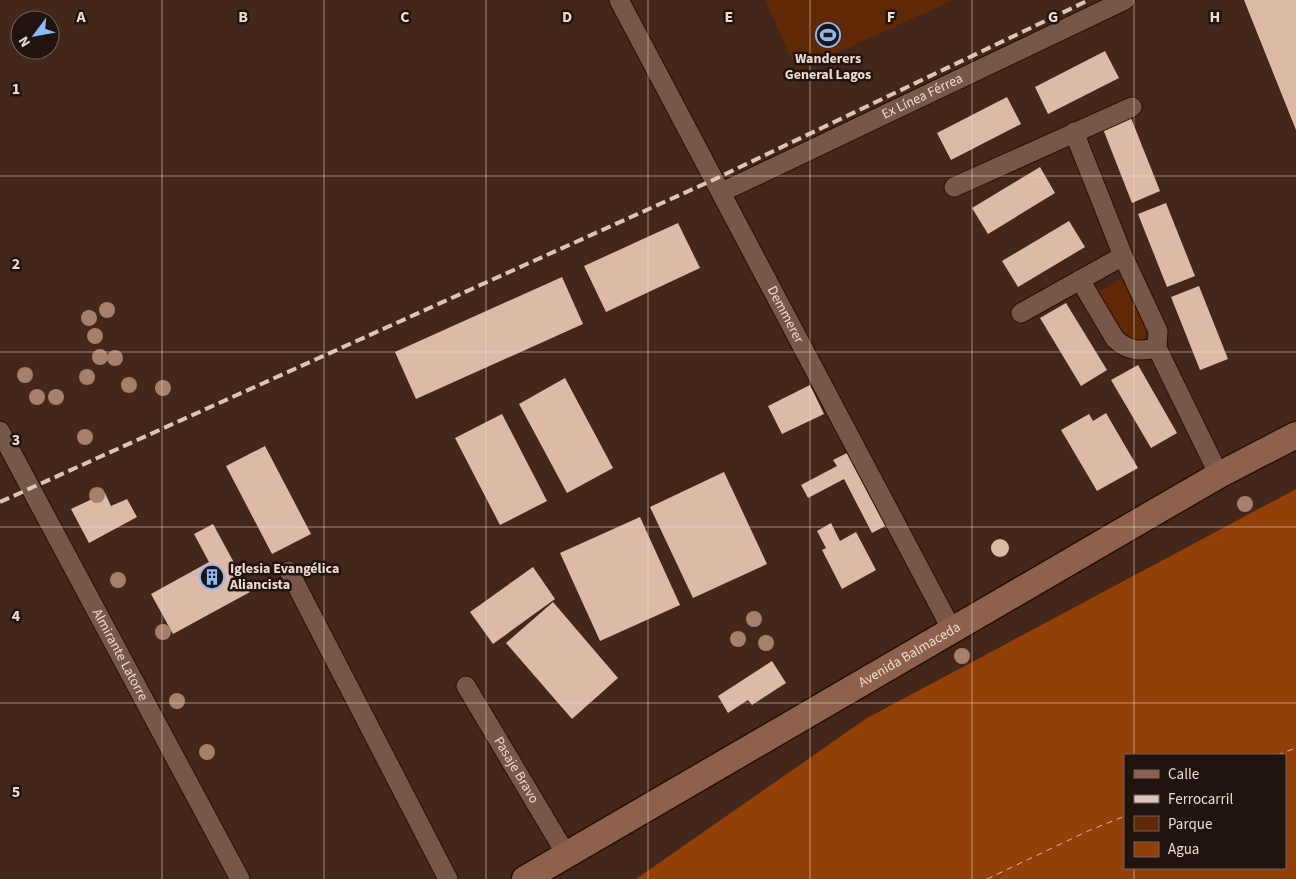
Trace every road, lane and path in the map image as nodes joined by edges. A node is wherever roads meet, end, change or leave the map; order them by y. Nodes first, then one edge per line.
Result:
1 (619, 0) edge
2 (1125, 0) edge
3 (1132, 107) dead end
4 (1074, 132) junction
5 (954, 187) dead end
6 (722, 192) junction
7 (1124, 256) junction
8 (1080, 280) junction
9 (1021, 313) dead end
10 (1157, 348) junction
11 (0, 431) edge
12 (1296, 435) edge
13 (1219, 475) junction
14 (289, 571) dead end
15 (952, 630) junction
16 (466, 686) dead end
17 (566, 854) junction
18 (240, 879) edge
19 (448, 879) edge
20 (525, 879) edge

1 - 6 street, Demmerer
2 - 6 street, Ex Línea Férrea
3 - 4 street
4 - 5 street
4 - 7 street
6 - 15 street, Demmerer
7 - 8 street
7 - 10 street
8 - 9 street
8 - 10 street
10 - 13 street
11 - 18 street, Almirante Latorre
12 - 13 main road, Avenida Balmaceda
13 - 15 main road, Avenida Balmaceda
14 - 19 street
15 - 17 main road, Avenida Balmaceda
16 - 17 street, Pasaje Bravo
17 - 20 main road, Avenida Balmaceda

